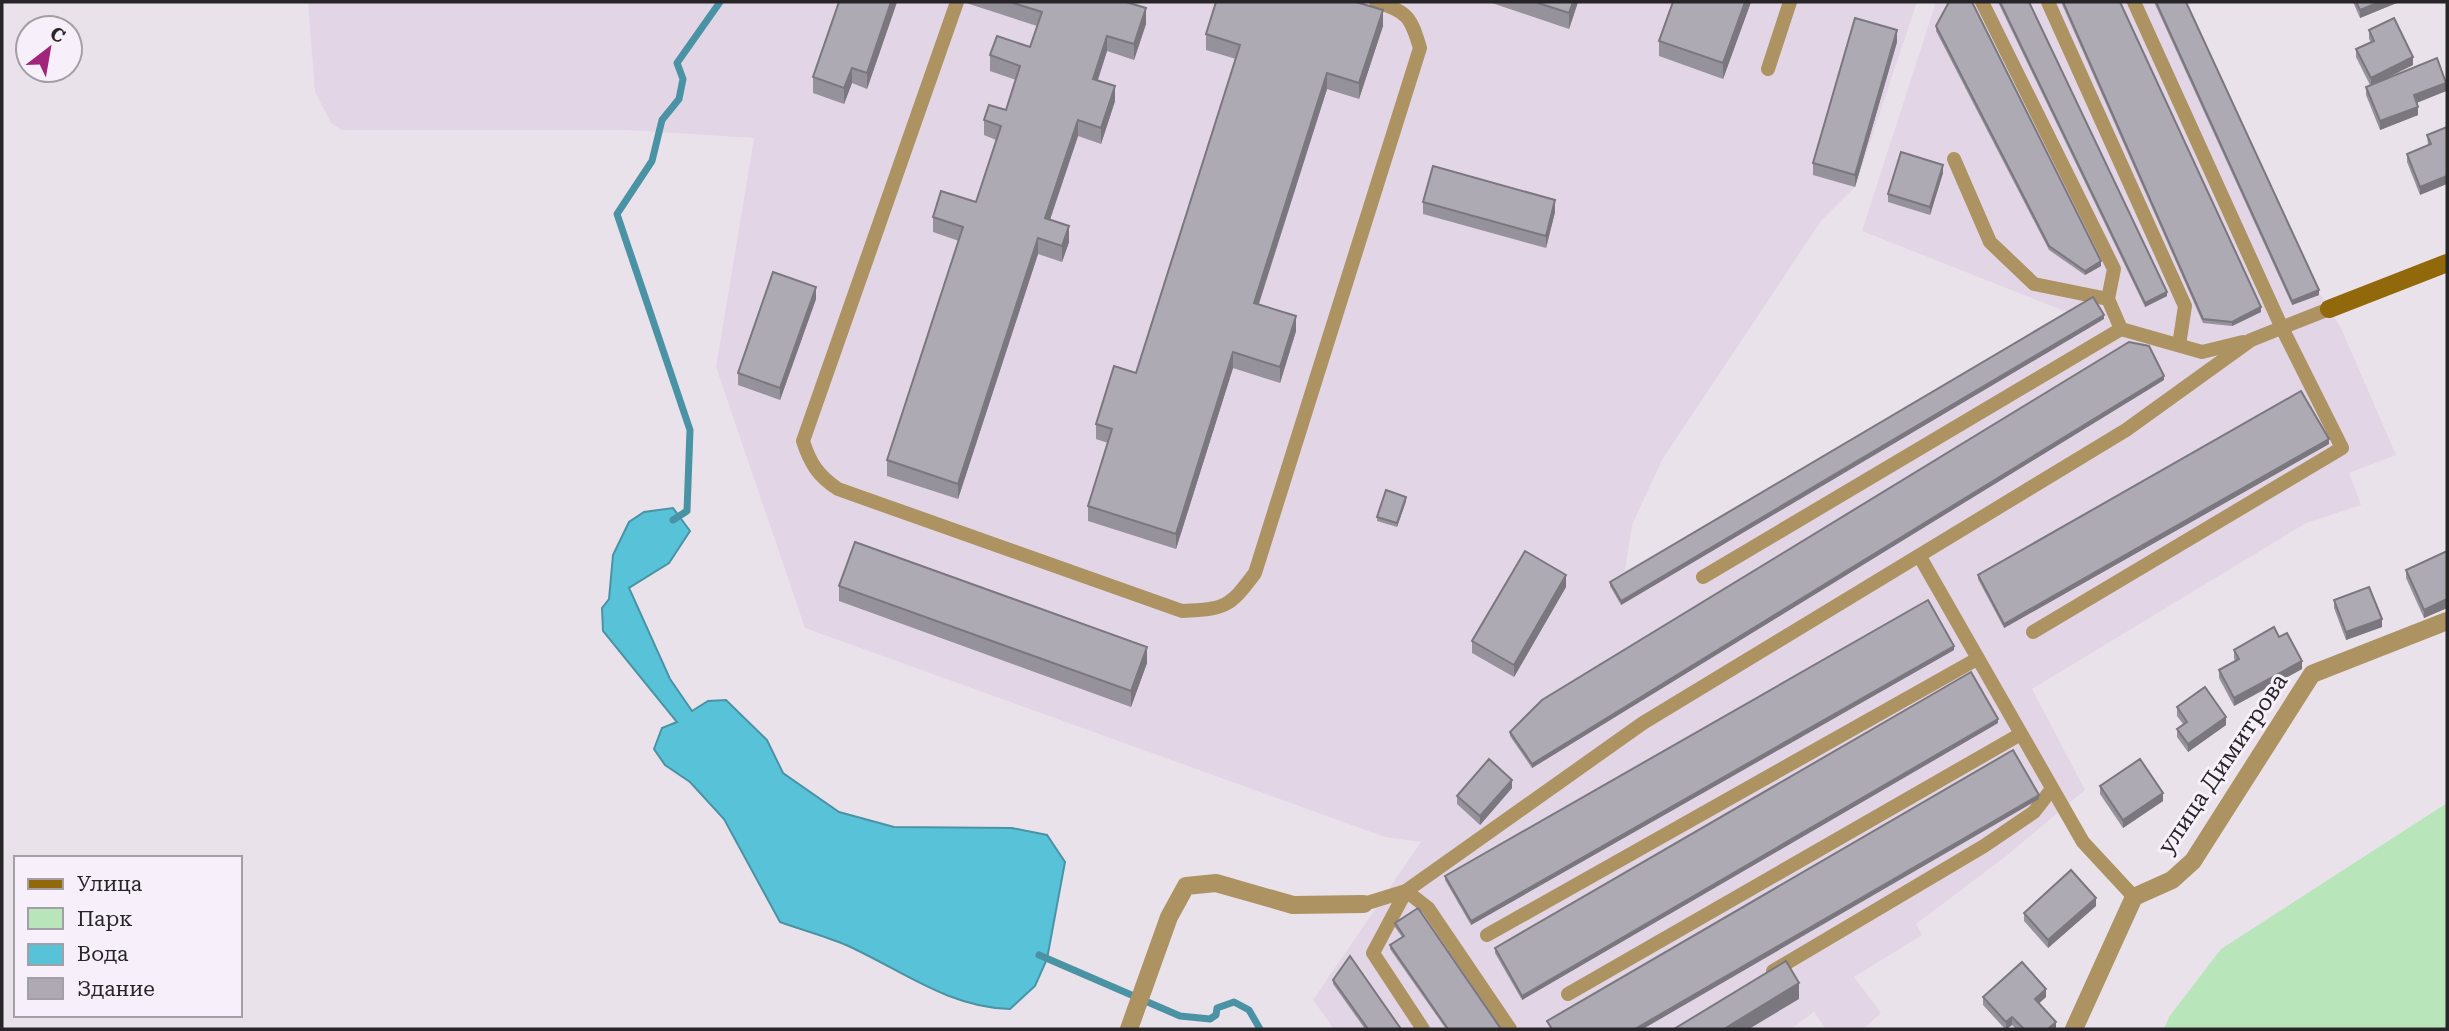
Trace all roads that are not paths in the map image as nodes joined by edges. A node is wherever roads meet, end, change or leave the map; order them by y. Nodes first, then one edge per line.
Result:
1 (957, 2) edge
2 (1376, 2) edge
3 (1790, 2) edge
4 (1982, 2) edge
5 (2048, 2) edge
6 (2133, 2) edge
7 (1768, 69) dead end
8 (1954, 159) dead end
9 (2447, 263) edge
10 (2108, 299) junction
11 (2329, 309) joint
12 (2282, 328) junction
13 (2121, 329) junction
14 (2251, 340) junction
15 (2179, 345) junction
16 (1920, 557) junction
17 (1703, 577) dead end
18 (2447, 621) edge
19 (2034, 632) dead end
20 (1976, 659) junction
21 (2019, 735) junction
22 (2052, 790) junction
23 (1406, 891) junction
24 (2134, 897) junction
25 (1364, 904) joint
26 (1487, 934) dead end
27 (1758, 980) edge
28 (1568, 994) dead end
29 (1129, 1029) edge
30 (1423, 1029) edge
31 (1510, 1029) edge
32 (2074, 1029) edge

1 - 2 lane
3 - 7 lane
4 - 10 lane
5 - 15 lane
6 - 12 lane
8 - 10 lane
9 - 11 street
10 - 13 lane
11 - 12 lane
12 - 14 lane
12 - 19 lane
13 - 15 lane
13 - 17 lane
14 - 15 lane
14 - 16 lane
16 - 20 lane
16 - 23 lane
18 - 24 street, улица Димитрова
20 - 21 lane
20 - 26 lane
21 - 22 lane
21 - 28 lane
22 - 24 lane
22 - 27 lane
23 - 25 lane
23 - 30 lane
23 - 31 lane
24 - 32 street
25 - 29 street

